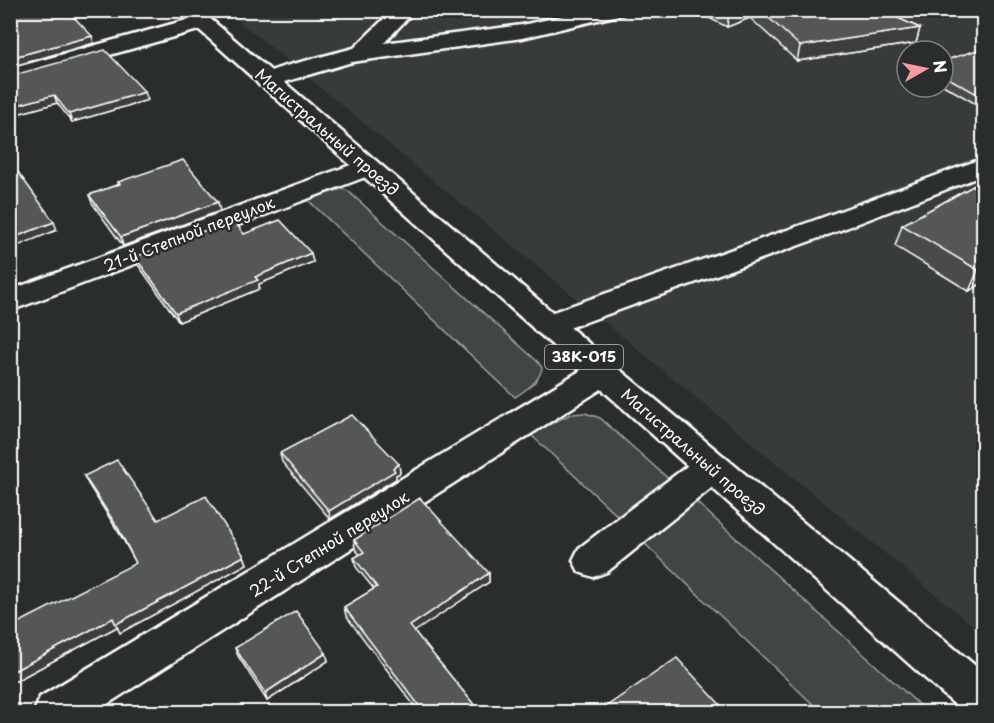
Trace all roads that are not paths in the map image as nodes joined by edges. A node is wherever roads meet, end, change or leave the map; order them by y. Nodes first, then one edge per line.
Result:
1 (405, 10) edge
2 (616, 10) edge
3 (194, 16) edge
4 (362, 53) junction
5 (10, 76) edge
6 (267, 80) junction
7 (984, 166) edge
8 (367, 167) junction
9 (10, 301) edge
10 (547, 325) junction
11 (602, 373) junction
12 (712, 467) junction
13 (593, 560) dead end
14 (984, 702) edge
15 (56, 712) edge

1 - 4 main road
2 - 4 main road
3 - 5 main road
3 - 6 main road, Магистральный проезд / 38К-015
4 - 6 main road
6 - 8 main road, Магистральный проезд / 38К-015
7 - 10 main road
8 - 9 main road, 21-й Степной переулок
8 - 10 main road, Магистральный проезд / 38К-015
10 - 11 main road, Магистральный проезд / 38К-015
11 - 12 main road, Магистральный проезд / 38К-015
11 - 15 main road, 22-й Степной переулок
12 - 13 main road
12 - 14 main road, Магистральный проезд / 38К-015

